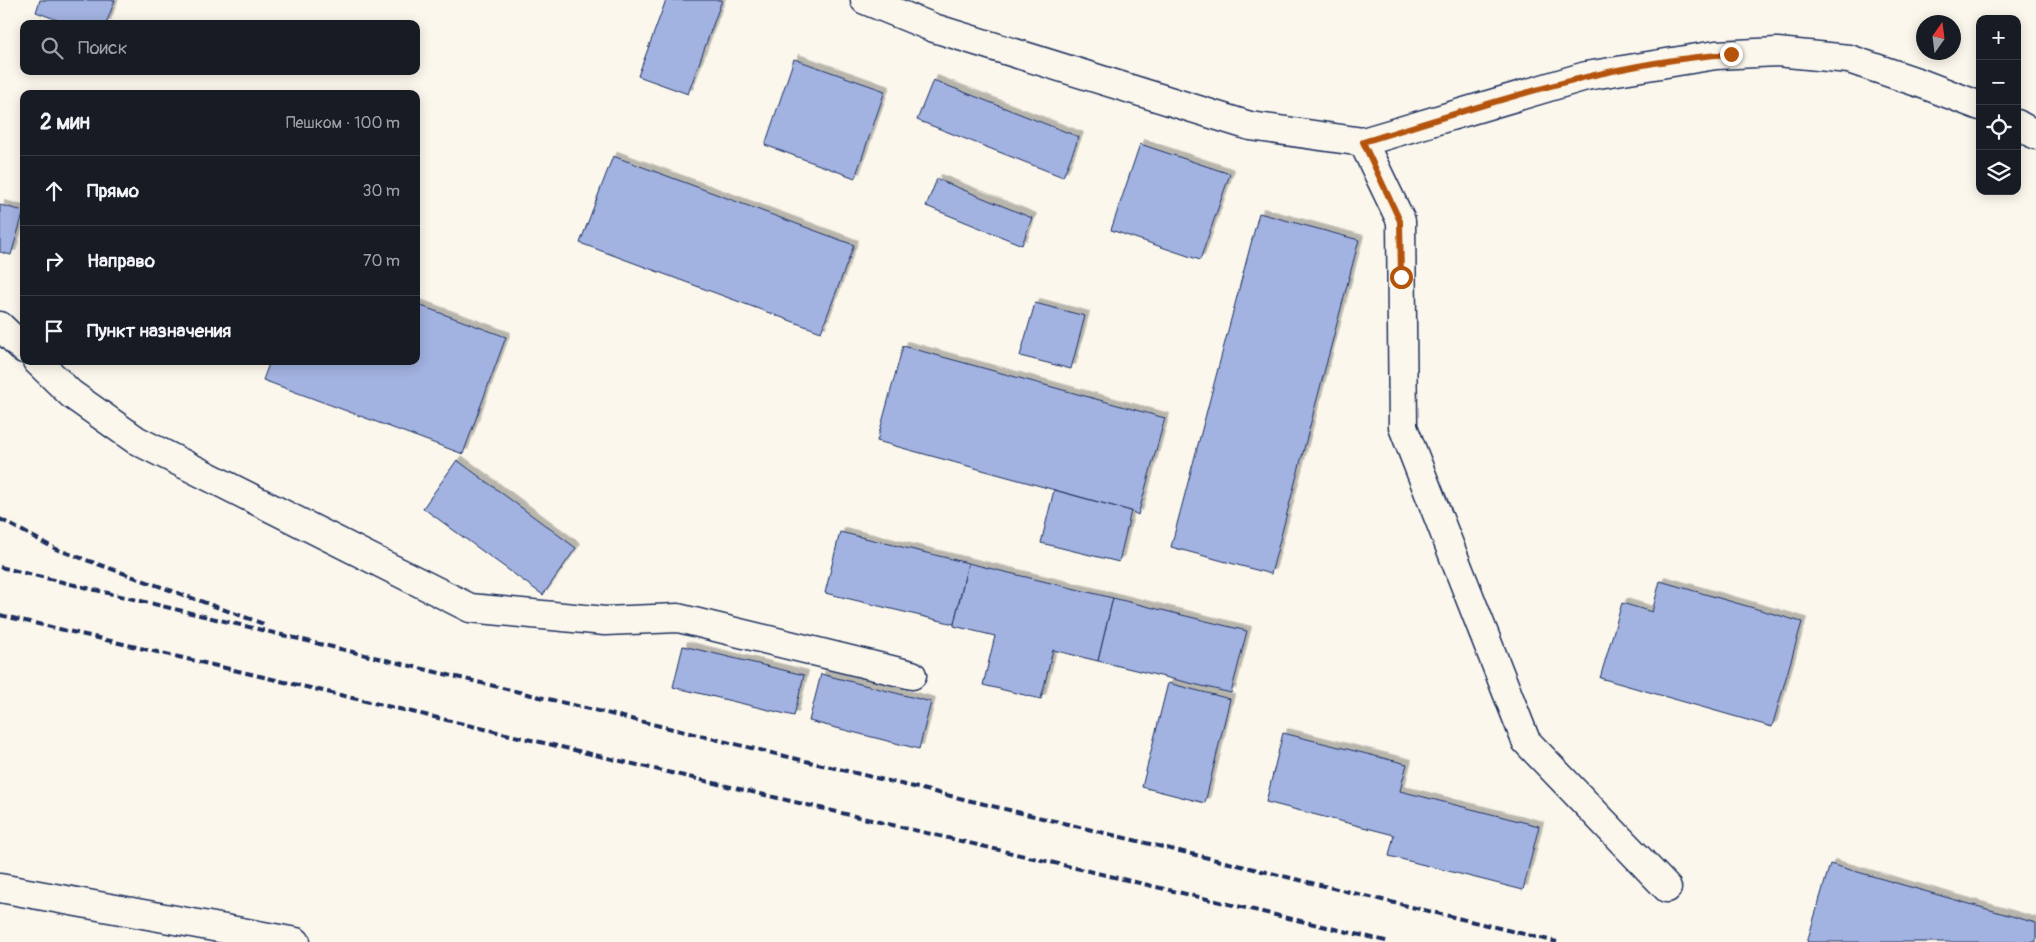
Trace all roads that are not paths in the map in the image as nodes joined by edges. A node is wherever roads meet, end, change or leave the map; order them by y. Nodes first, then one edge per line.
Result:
1 (865, 0) edge
2 (1977, 105) edge
3 (2021, 126) edge
4 (2036, 135) edge
5 (1363, 142) junction
6 (0, 326) edge
7 (20, 344) edge
8 (41, 365) edge
9 (912, 675) dead end
10 (0, 888) edge
11 (1667, 888) dead end
12 (296, 942) edge

1 - 5 main road
2 - 5 main road
3 - 4 main road
5 - 11 main road
6 - 7 main road
8 - 9 main road
10 - 12 main road

